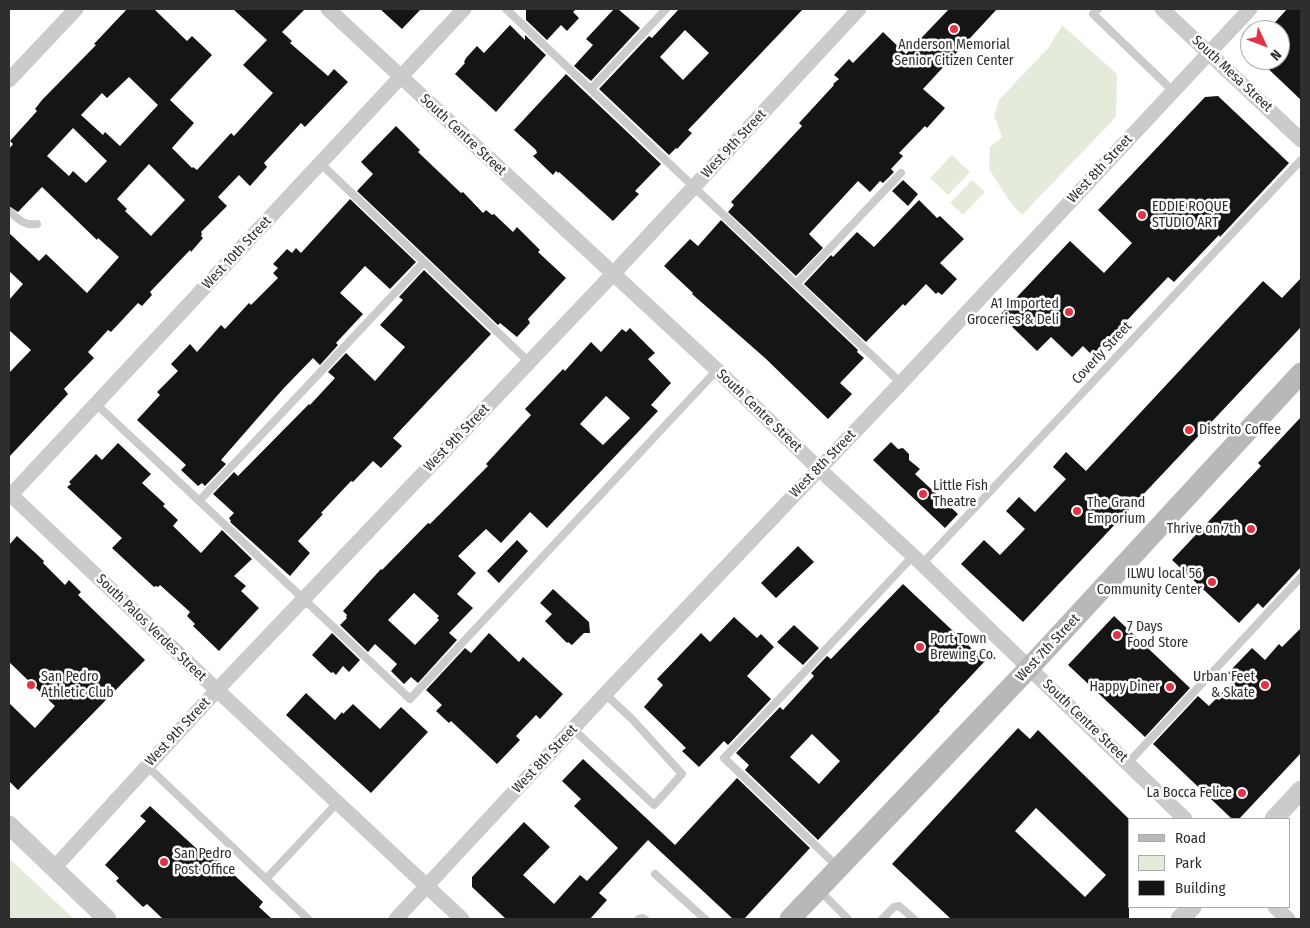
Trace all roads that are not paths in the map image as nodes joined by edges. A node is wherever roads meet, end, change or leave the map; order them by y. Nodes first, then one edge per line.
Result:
1 (76, 9) edge
2 (328, 9) edge
3 (464, 9) edge
4 (506, 9) edge
5 (666, 9) edge
6 (859, 9) edge
7 (1098, 9) edge
8 (1162, 9) edge
9 (1250, 9) edge
10 (1209, 53) junction
11 (401, 77) junction
12 (9, 80) edge
13 (591, 89) junction
14 (1173, 91) junction
15 (1301, 140) edge
16 (1301, 160) edge
17 (320, 163) junction
18 (901, 173) dead end
19 (694, 187) junction
20 (9, 211) edge
21 (37, 224) dead end
22 (424, 262) junction
23 (613, 274) junction
24 (796, 284) junction
25 (529, 362) junction
26 (717, 370) junction
27 (1301, 373) edge
28 (900, 384) junction
29 (96, 404) junction
30 (819, 469) junction
31 (10, 495) edge
32 (199, 501) junction
33 (917, 560) junction
34 (1301, 577) edge
35 (304, 599) junction
36 (1029, 668) junction
37 (217, 690) junction
38 (605, 694) junction
39 (573, 729) junction
40 (1128, 763) junction
41 (147, 766) junction
42 (1301, 790) edge
43 (337, 803) junction
44 (1184, 818) edge
45 (1275, 818) edge
46 (9, 825) edge
47 (54, 868) junction
48 (840, 868) junction
49 (655, 874) dead end
50 (266, 879) junction
51 (426, 886) junction
52 (818, 890) junction
53 (1191, 908) edge
54 (1275, 908) edge
55 (107, 919) edge
56 (308, 919) edge
57 (396, 919) edge
58 (462, 919) edge
59 (639, 919) edge
60 (645, 919) edge
61 (705, 919) edge
62 (790, 919) edge
63 (848, 919) edge
64 (882, 919) edge
65 (914, 919) edge
66 (1180, 919) edge
67 (1288, 919) edge

1 - 12 street
2 - 11 street, South Centre Street
3 - 11 street, West 10th Street
4 - 13 lane
5 - 13 lane
6 - 19 street, West 9th Street
7 - 14 lane
8 - 10 street, South Mesa Street
9 - 10 street, West 8th Street
10 - 14 street, West 8th Street
10 - 15 street, South Mesa Street
11 - 17 street, West 10th Street
11 - 23 street, South Centre Street
13 - 19 lane
14 - 28 street, West 8th Street
16 - 33 lane, Coverly Street
17 - 22 lane
17 - 29 street, West 10th Street
18 - 24 lane
19 - 23 street, West 9th Street
19 - 24 lane
20 - 21 lane
22 - 25 lane
22 - 32 lane
23 - 25 street, West 9th Street
23 - 26 street, South Centre Street
24 - 28 lane
25 - 35 street, West 9th Street
26 - 30 street, South Centre Street
26 - 35 lane
27 - 36 main road, West 7th Street
28 - 30 street, West 8th Street
29 - 31 street, West 10th Street
29 - 32 lane
30 - 33 street, South Centre Street
30 - 38 street, West 8th Street
31 - 37 street, South Palos Verdes Street
32 - 35 lane
33 - 36 street, South Centre Street
33 - 48 lane, Coverly Street
34 - 40 lane
35 - 37 street, West 9th Street
36 - 40 street, South Centre Street
36 - 48 main road, West 7th Street
37 - 41 street, West 9th Street
37 - 43 street, South Palos Verdes Street
38 - 39 street, West 8th Street
38 - 39 lane
39 - 51 street, West 8th Street
40 - 44 street, South Centre Street
41 - 47 street, West 9th Street
41 - 50 lane
42 - 45 street
43 - 50 lane
43 - 51 street, South Palos Verdes Street
46 - 47 street
47 - 55 street
48 - 52 main road, West 7th Street
49 - 61 lane
50 - 56 lane
51 - 57 street, West 8th Street
51 - 58 street, South Palos Verdes Street
52 - 62 main road, West 7th Street
52 - 63 lane
53 - 66 street
54 - 67 street
59 - 60 lane
64 - 65 lane

